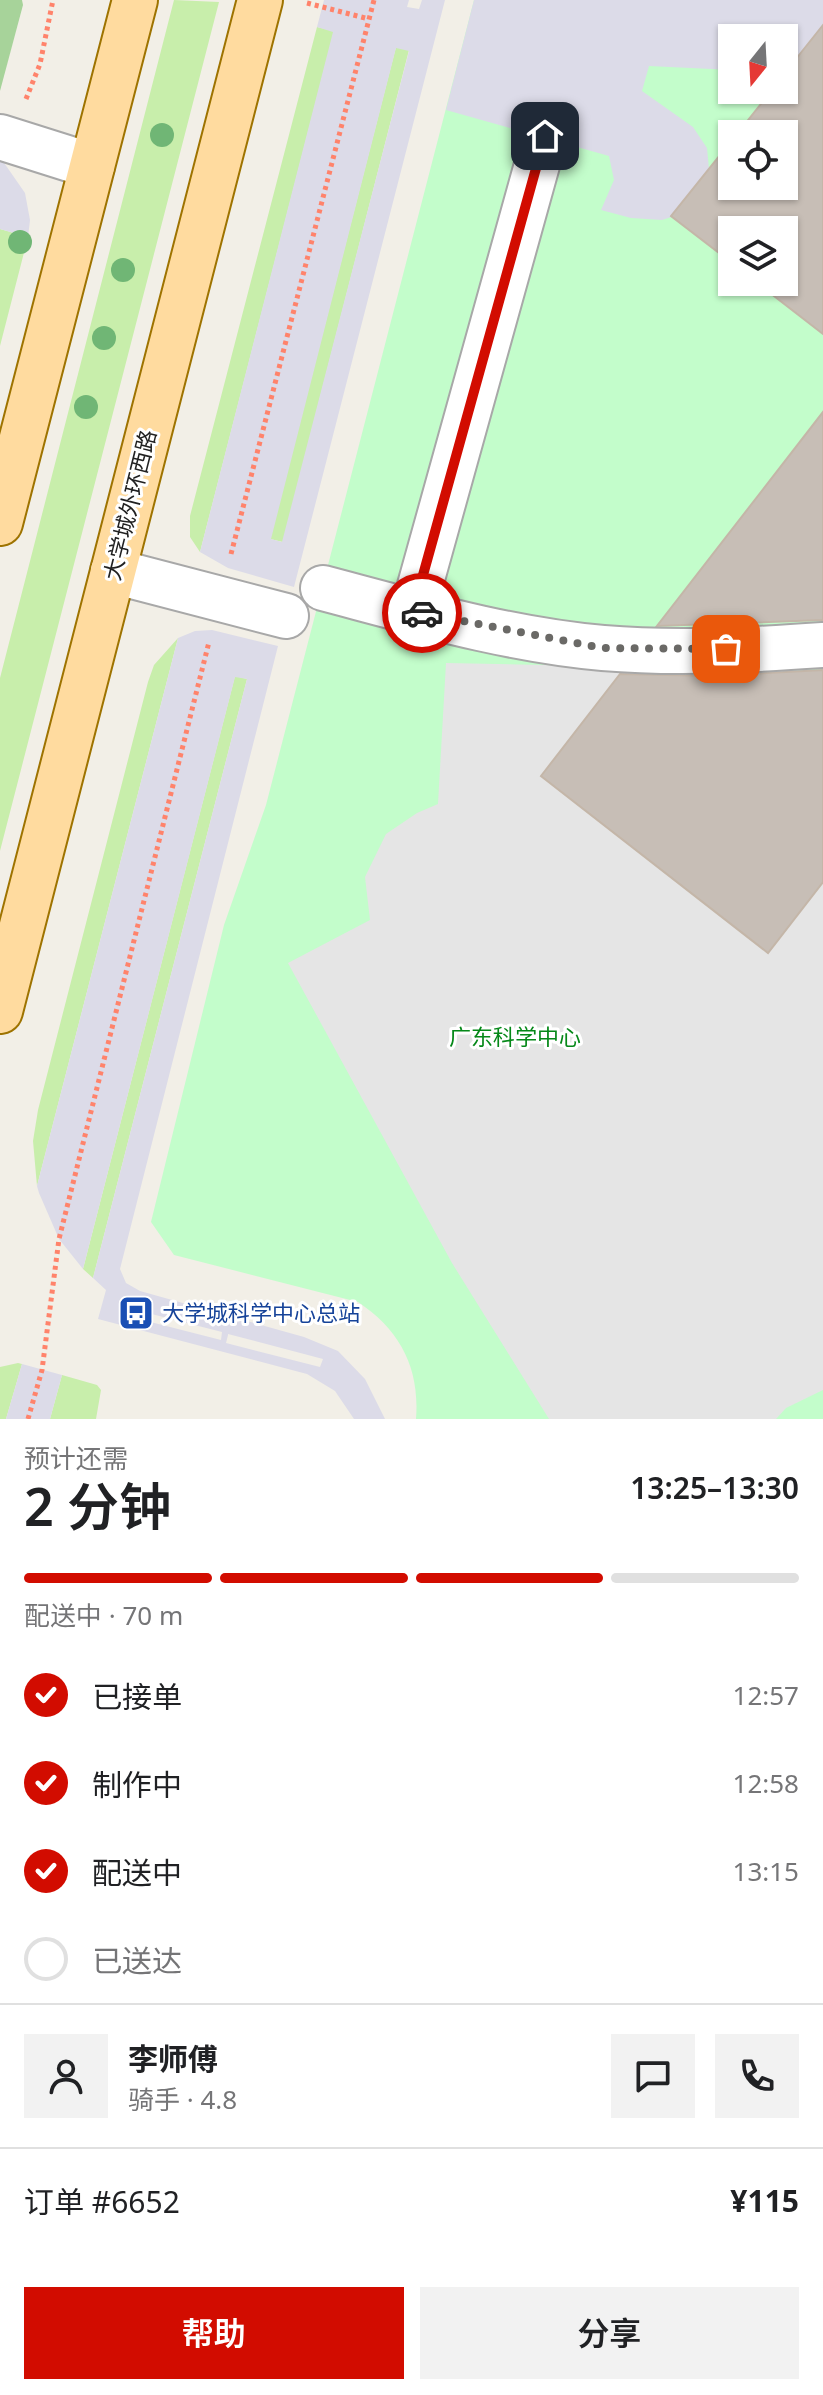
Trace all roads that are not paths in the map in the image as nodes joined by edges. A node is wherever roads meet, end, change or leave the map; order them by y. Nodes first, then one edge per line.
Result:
1 (260, 0) edge
2 (128, 2) edge
3 (545, 136) dead end
4 (1, 137) edge
5 (92, 166) junction
6 (0, 523) edge
7 (113, 571) junction
8 (323, 588) dead end
9 (413, 611) junction
10 (286, 616) dead end
11 (823, 645) edge
12 (0, 1011) edge

1 - 7 main road, 大学城外环西路
2 - 5 main road
3 - 9 lane
4 - 5 lane
5 - 6 main road
7 - 10 lane
7 - 12 main road, 大学城外环西路
8 - 9 lane
9 - 11 lane

